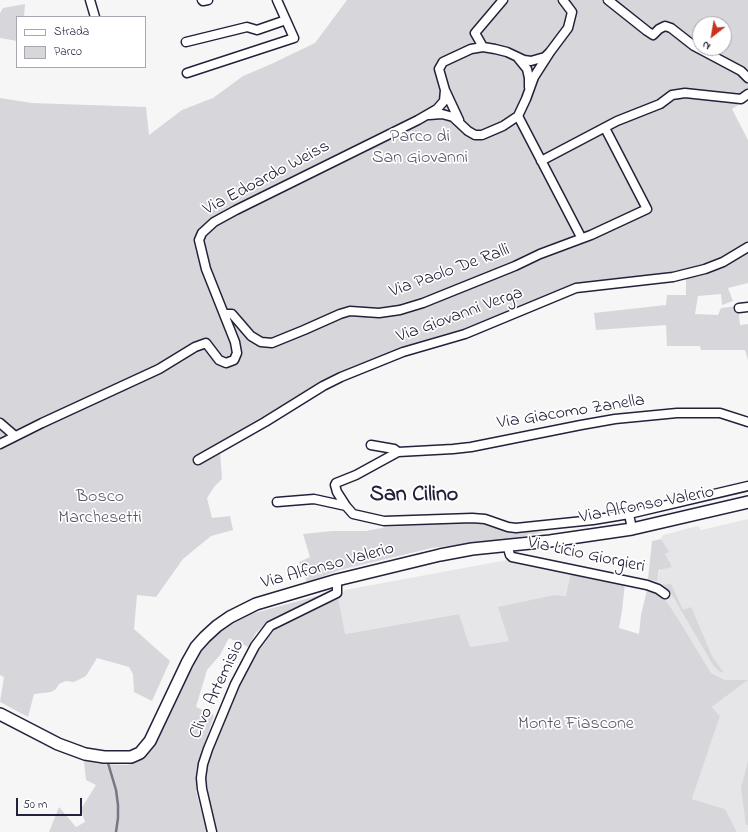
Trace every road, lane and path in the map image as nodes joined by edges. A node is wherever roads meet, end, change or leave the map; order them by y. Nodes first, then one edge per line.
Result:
1 (90, 0) edge
2 (202, 0) edge
3 (208, 0) edge
4 (277, 0) edge
5 (503, 0) edge
6 (563, 0) edge
7 (608, 0) edge
8 (95, 16) edge
9 (286, 20) junction
10 (186, 42) dead end
11 (484, 47) junction
12 (550, 52) junction
13 (518, 58) junction
14 (187, 73) dead end
15 (748, 78) edge
16 (445, 90) junction
17 (529, 90) junction
18 (748, 94) edge
19 (428, 115) junction
20 (518, 116) junction
21 (461, 124) junction
22 (605, 128) junction
23 (541, 161) junction
24 (581, 237) junction
25 (748, 247) edge
26 (748, 307) edge
27 (739, 308) dead end
28 (224, 314) junction
29 (748, 422) edge
30 (0, 423) edge
31 (15, 436) junction
32 (0, 444) edge
33 (371, 445) dead end
34 (398, 452) junction
35 (198, 460) dead end
36 (748, 486) edge
37 (277, 502) dead end
38 (748, 502) edge
39 (346, 506) junction
40 (629, 514) junction
41 (593, 520) junction
42 (632, 529) junction
43 (596, 535) junction
44 (507, 545) junction
45 (337, 580) junction
46 (665, 594) dead end
47 (0, 714) edge
48 (212, 832) edge

1 - 8 street
2 - 3 street
4 - 9 street
5 - 11 street
6 - 12 street
7 - 15 street
9 - 10 street
9 - 14 street
11 - 13 street
11 - 16 street
12 - 13 street
12 - 17 street
13 - 17 street
16 - 19 street
16 - 21 street
17 - 20 street
18 - 22 street
19 - 21 street
19 - 28 street, Via Edoardo Weiss
20 - 21 street
20 - 23 street
22 - 23 street
22 - 24 street, Via Paolo De Ralli
23 - 24 street
24 - 28 street, Via Paolo De Ralli
25 - 35 street, Via Giovanni Verga
26 - 27 street
28 - 31 street, Via Edoardo Weiss
29 - 34 street, Via Giacomo Zanella
30 - 31 street
31 - 32 street, Via Edoardo Weiss
33 - 34 street, Via Giacomo Zanella
34 - 39 street, Via Giacomo Zanella
36 - 40 street
37 - 39 street
38 - 42 main road, Via Alfonso Valerio
39 - 41 street
40 - 41 street
40 - 42 street
41 - 43 street
42 - 43 main road, Via Alfonso Valerio
43 - 44 main road, Via Alfonso Valerio
44 - 45 main road, Via Alfonso Valerio
44 - 46 street, Via Licio Giorgieri
45 - 47 main road, Via Alfonso Valerio
45 - 48 street, Clivo Artemisio

